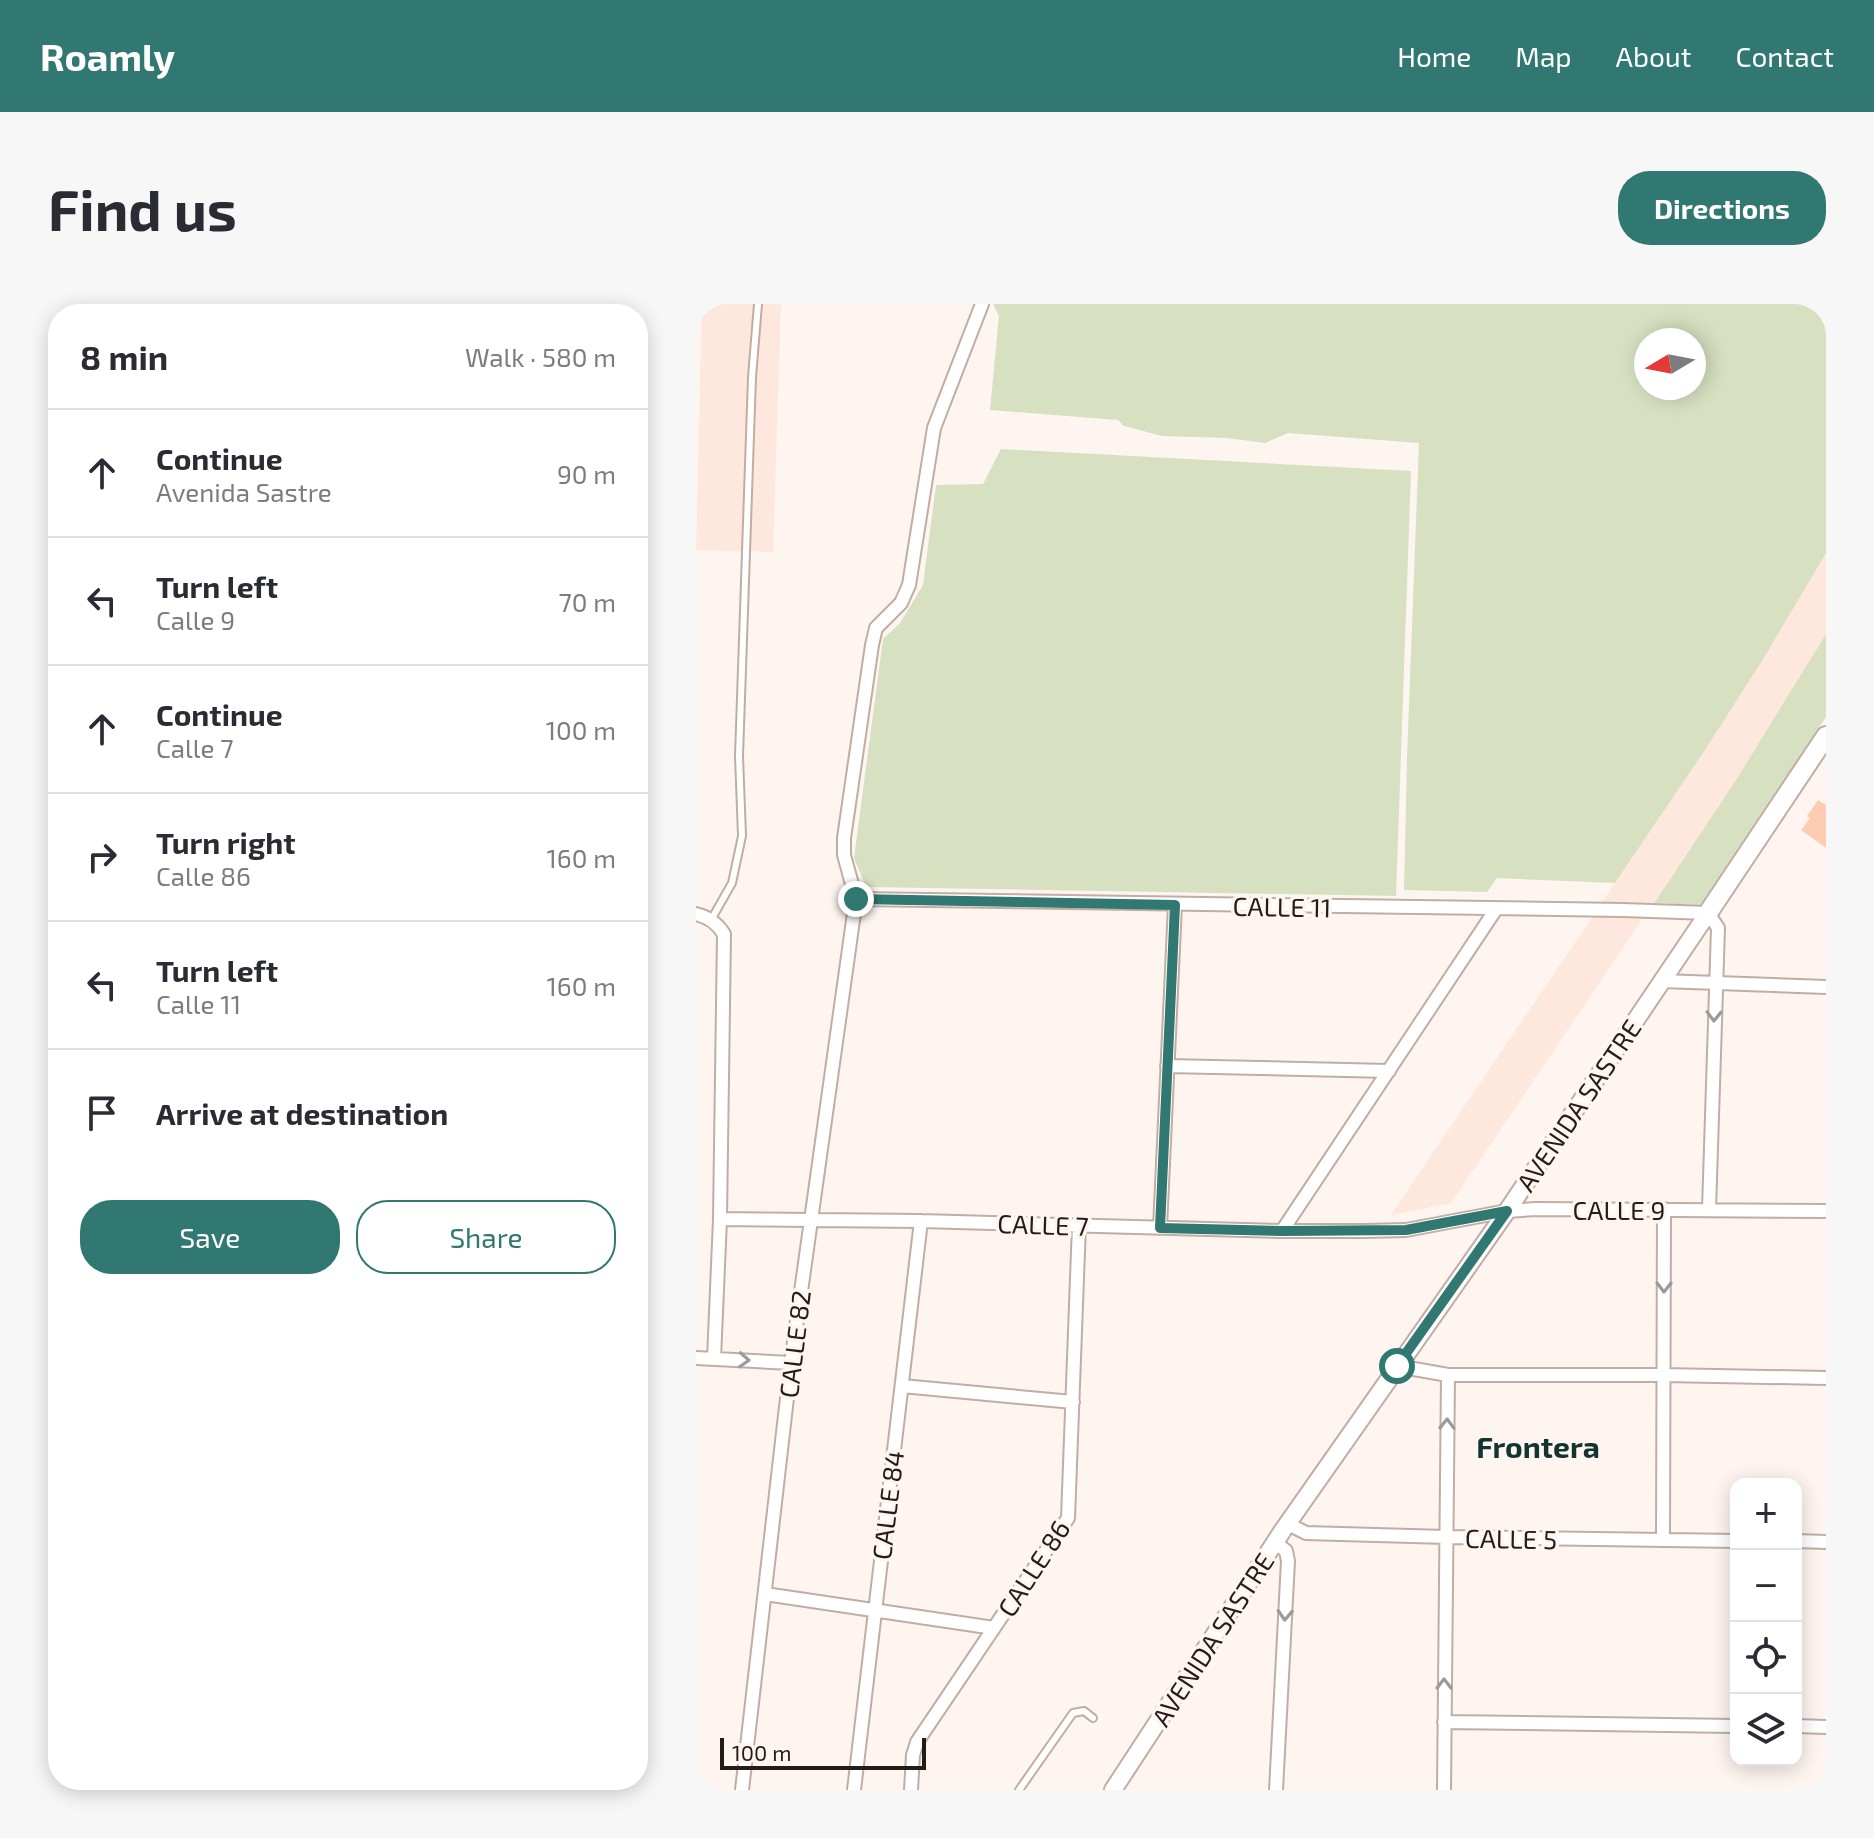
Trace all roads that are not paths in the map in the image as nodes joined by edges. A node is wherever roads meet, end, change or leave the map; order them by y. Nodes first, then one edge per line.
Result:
1 (758, 304) edge
2 (982, 304) edge
3 (1826, 736) edge
4 (856, 899) junction
5 (1175, 905) junction
6 (1496, 909) junction
7 (1708, 913) junction
8 (696, 914) edge
9 (711, 920) junction
10 (1662, 981) junction
11 (1715, 984) junction
12 (1826, 987) edge
13 (1167, 1066) junction
14 (1389, 1071) junction
15 (1664, 1209) junction
16 (1709, 1210) junction
17 (1507, 1211) junction
18 (1826, 1211) edge
19 (720, 1219) junction
20 (810, 1219) junction
21 (921, 1221) junction
22 (1079, 1225) junction
23 (1160, 1228) junction
24 (1282, 1231) junction
25 (1365, 1231) joint
26 (696, 1358) edge
27 (714, 1359) junction
28 (791, 1363) junction
29 (1397, 1366) junction
30 (1448, 1375) junction
31 (1663, 1375) junction
32 (1826, 1378) edge
33 (902, 1386) junction
34 (1073, 1402) junction
35 (1288, 1524) junction
36 (1446, 1537) junction
37 (1663, 1540) junction
38 (1730, 1541) edge
39 (1802, 1541) edge
40 (1275, 1542) junction
41 (1826, 1542) edge
42 (765, 1594) junction
43 (875, 1610) junction
44 (994, 1628) junction
45 (1093, 1718) dead end
46 (1444, 1722) junction
47 (1730, 1726) edge
48 (1802, 1726) edge
49 (1826, 1727) edge
50 (742, 1790) edge
51 (854, 1790) edge
52 (911, 1790) edge
53 (1019, 1790) edge
54 (1113, 1790) edge
55 (1276, 1790) edge
56 (1444, 1790) edge

1 - 9 lane
2 - 4 street
3 - 7 main road, AVENIDA SASTRE
4 - 5 street, CALLE 11
4 - 20 street, CALLE 82
5 - 6 street, CALLE 11
5 - 13 street
6 - 7 street, CALLE 11
6 - 14 street
7 - 10 street, AVENIDA SASTRE
7 - 11 street
8 - 9 street
9 - 19 street
10 - 11 street
10 - 17 street, AVENIDA SASTRE
11 - 12 street
11 -> 16 street
13 - 14 street
13 - 23 street
14 - 24 street
15 - 16 street, CALLE 9
15 - 17 street, CALLE 9
15 -> 31 street
16 - 18 street, CALLE 9
17 - 25 street, CALLE 9
17 - 29 street, AVENIDA SASTRE
19 - 20 street, CALLE 7
19 - 27 street
20 - 21 street, CALLE 7
20 - 28 street, CALLE 82
21 - 22 street, CALLE 7
21 - 33 street, CALLE 84
22 - 23 street, CALLE 7
22 - 34 street, CALLE 86
23 - 24 street, CALLE 7
24 - 25 street, CALLE 7
26 - 27 street
27 -> 28 street
28 - 42 street, CALLE 82
29 - 30 street
29 - 35 street, AVENIDA SASTRE
30 - 31 street
36 -> 30 street
31 - 32 street
31 - 37 street
33 - 34 street
33 - 43 street, CALLE 84
34 - 44 street, CALLE 86
35 - 36 street, CALLE 5
35 - 40 street, AVENIDA SASTRE
36 - 37 street, CALLE 5
46 -> 36 street
37 - 38 street, CALLE 5
39 - 41 street
40 - 54 street, AVENIDA SASTRE
40 -> 55 street
42 - 43 street
42 - 50 street, CALLE 82
43 - 44 street
43 - 51 street, CALLE 84
44 - 52 street, CALLE 86
45 - 53 lane
46 - 47 street
46 - 56 street
48 - 49 street

